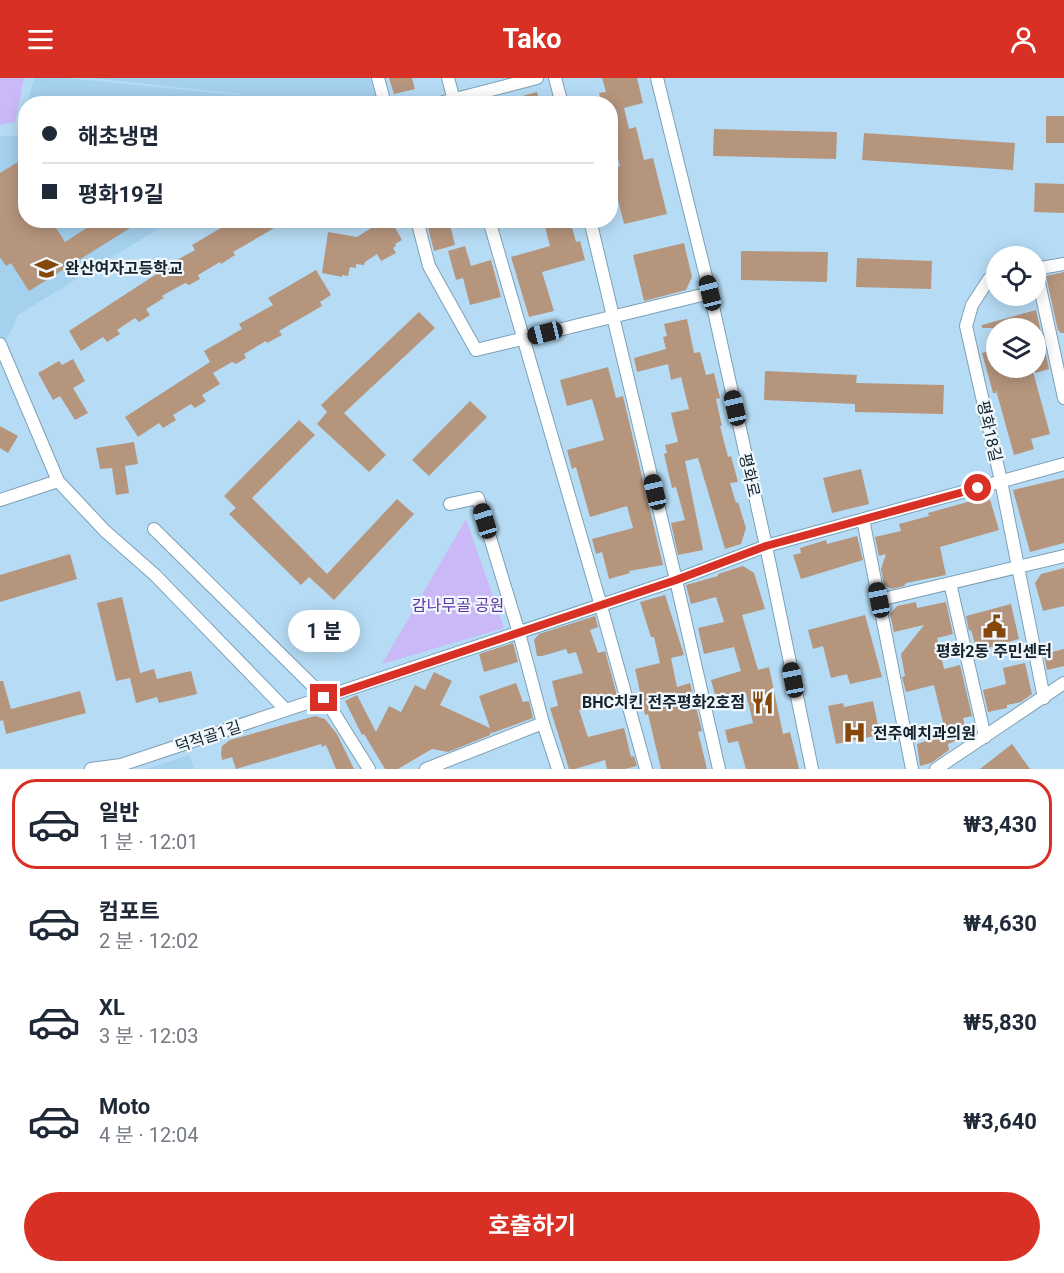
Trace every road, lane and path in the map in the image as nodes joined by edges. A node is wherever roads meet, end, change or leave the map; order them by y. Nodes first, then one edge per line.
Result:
1 (378, 78) edge
2 (448, 78) edge
3 (537, 78) edge
4 (555, 78) edge
5 (657, 78) edge
6 (383, 96) edge
7 (453, 96) edge
8 (472, 96) edge
9 (560, 96) edge
10 (419, 228) edge
11 (491, 228) edge
12 (592, 228) edge
13 (1064, 264) edge
14 (1046, 267) edge
15 (986, 287) edge
16 (710, 293) junction
17 (1043, 306) edge
18 (613, 316) junction
19 (522, 339) junction
20 (0, 345) edge
21 (1064, 398) edge
22 (1064, 464) edge
23 (58, 481) junction
24 (1002, 481) junction
25 (0, 500) edge
26 (450, 504) dead end
27 (863, 519) junction
28 (154, 529) dead end
29 (766, 546) junction
30 (1064, 556) edge
31 (1018, 567) junction
32 (676, 580) junction
33 (950, 583) junction
34 (879, 600) junction
35 (601, 606) junction
36 (519, 633) junction
37 (1064, 683) edge
38 (324, 698) junction
39 (1044, 698) junction
40 (286, 710) junction
41 (543, 723) junction
42 (985, 737) junction
43 (91, 769) edge
44 (369, 769) edge
45 (426, 769) edge
46 (558, 769) edge
47 (646, 769) edge
48 (719, 769) edge
49 (812, 769) edge
50 (912, 769) edge
51 (936, 769) edge

1 - 6 street
2 - 7 street
3 - 8 street
4 - 9 street
5 - 16 street, 평화로
10 - 19 street
11 - 19 street
12 - 18 street
13 - 14 street
15 - 24 street, 평화18길
16 - 18 street
16 - 29 street, 평화로
17 - 21 street
18 - 19 street
18 - 32 street
19 - 35 street
20 - 23 street
22 - 24 street, 평화18길
23 - 25 street
23 - 40 street
24 - 27 street, 평화18길
24 - 31 street, 평화18길
26 - 36 street
27 - 29 street, 평화18길
27 - 34 street
28 - 38 street
29 - 32 street, 평화18길
29 - 49 street, 평화로
30 - 31 street
31 - 33 street
31 - 39 street, 평화18길
32 - 35 street, 평화18길
32 - 48 street
33 - 34 street
33 - 42 street
34 - 50 street
35 - 36 street, 평화18길
35 - 47 street
36 - 38 street, 덕적골1길
36 - 41 street
37 - 39 street
38 - 40 street, 덕적골1길
38 - 44 street
39 - 42 street
40 - 43 street, 덕적골1길
41 - 45 street
41 - 46 street
42 - 51 street

